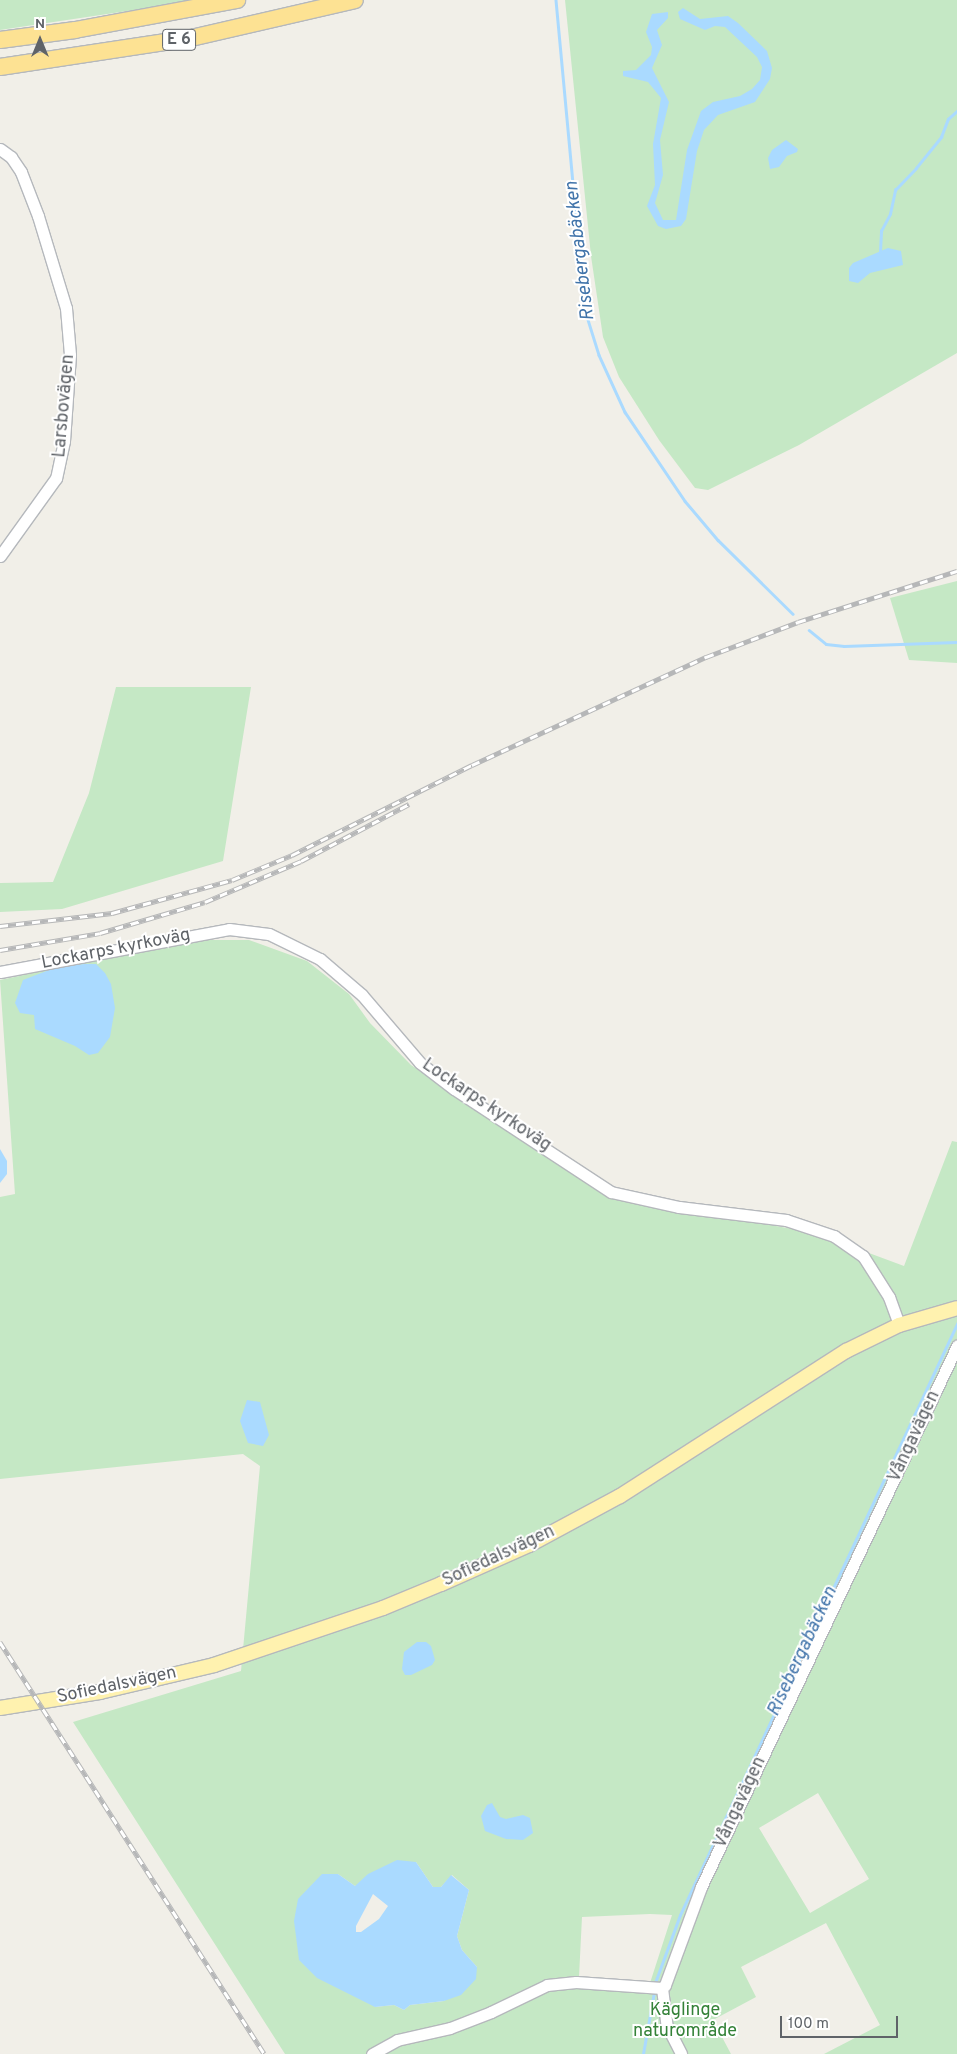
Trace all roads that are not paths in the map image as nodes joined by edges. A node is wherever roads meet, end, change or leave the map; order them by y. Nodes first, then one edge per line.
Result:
1 (237, 0) edge
2 (355, 0) edge
3 (0, 40) edge
4 (0, 66) edge
5 (0, 149) edge
6 (0, 556) edge
7 (0, 972) edge
8 (954, 1309) edge
9 (899, 1325) junction
10 (957, 1346) edge
11 (0, 1708) edge
12 (662, 1988) junction
13 (372, 2054) edge
14 (681, 2054) edge

1 - 3 highway, E 6
2 - 4 highway, E 6
5 - 6 street, Larsbovägen
7 - 9 street, Lockarps kyrkoväg
8 - 9 main road, Sofiedalsvägen
9 - 11 main road, Sofiedalsvägen
10 - 12 street, Vångavägen
12 - 13 street
12 - 14 street

